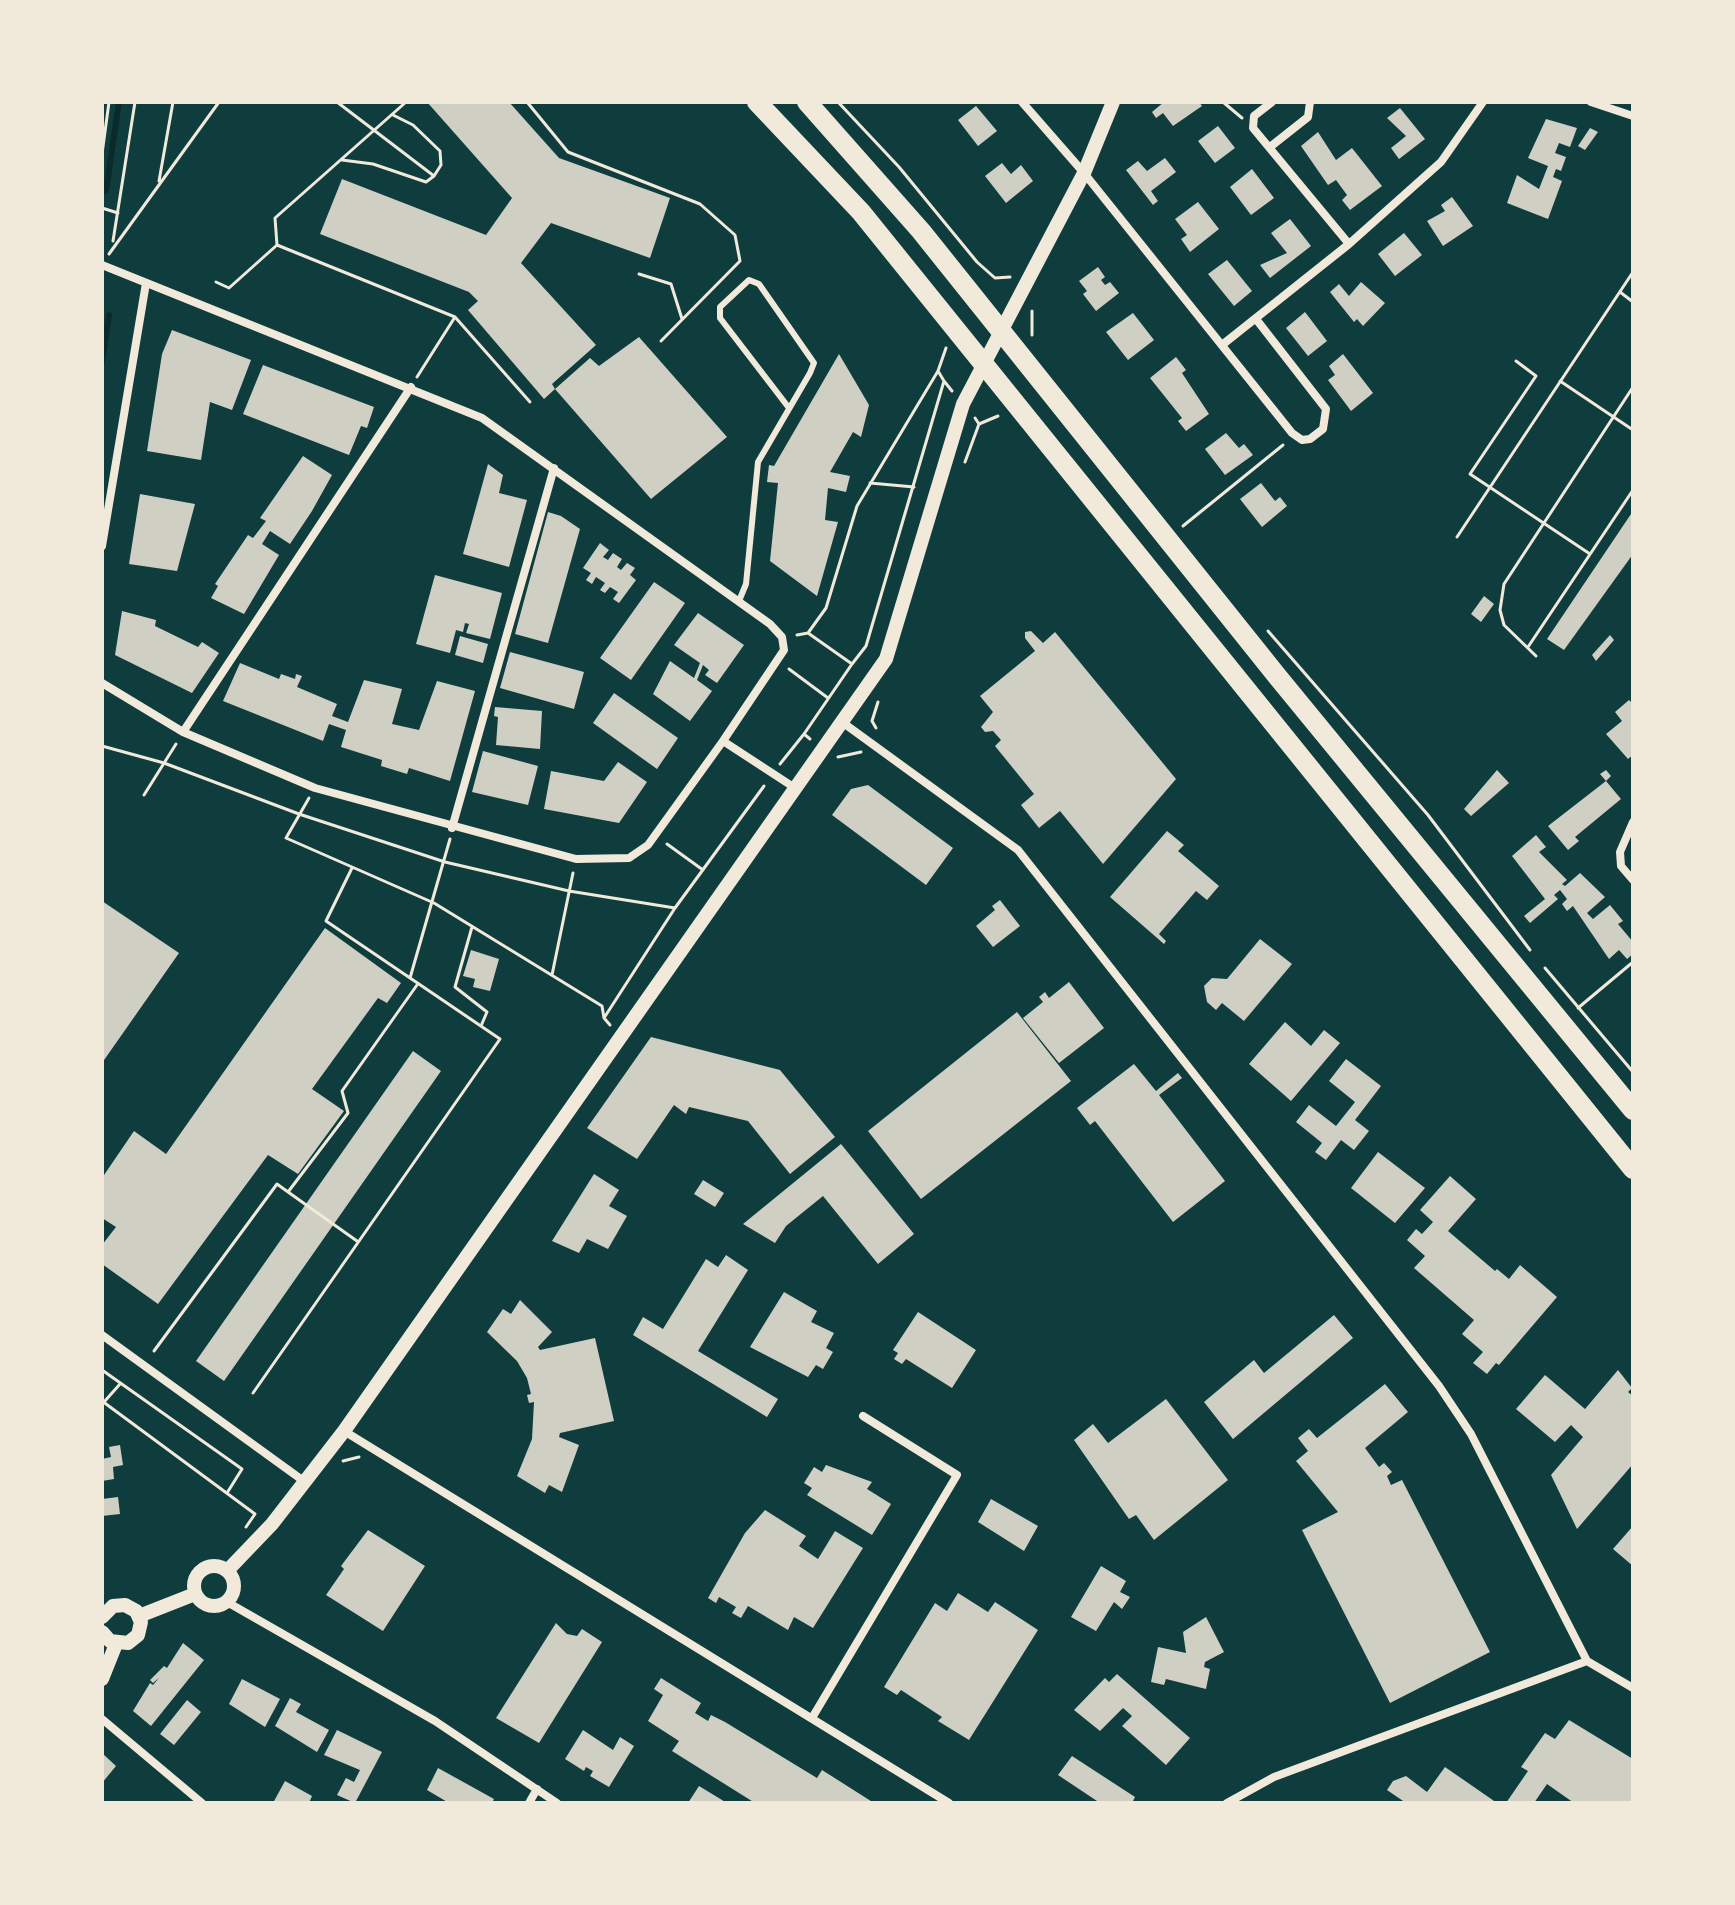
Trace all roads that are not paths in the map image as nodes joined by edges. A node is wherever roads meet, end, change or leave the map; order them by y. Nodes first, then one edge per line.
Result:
1 (757, 102) edge
2 (807, 102) edge
3 (1022, 102) edge
4 (1113, 102) edge
5 (1272, 102) edge
6 (1310, 102) edge
7 (1483, 102) edge
8 (1591, 102) edge
9 (1633, 116) edge
10 (1270, 147) junction
11 (1084, 173) junction
12 (1349, 244) junction
13 (103, 266) edge
14 (146, 283) junction
15 (1256, 319) junction
16 (1000, 330) junction
17 (1222, 345) junction
18 (982, 363) junction
19 (411, 387) junction
20 (789, 408) junction
21 (554, 468) junction
22 (102, 546) edge
23 (739, 601) junction
24 (102, 683) edge
25 (842, 722) junction
26 (183, 732) junction
27 (723, 741) junction
28 (795, 788) junction
29 (1633, 822) edge
30 (452, 828) junction
31 (1633, 880) edge
32 (1633, 1110) edge
33 (1633, 1169) edge
34 (102, 1335) edge
35 (863, 1416) dead end
36 (344, 1431) junction
37 (306, 1483) junction
38 (227, 1571) junction
39 (195, 1594) junction
40 (227, 1602) junction
41 (139, 1616) junction
42 (102, 1617) edge
43 (102, 1632) edge
44 (116, 1644) junction
45 (1587, 1661) junction
46 (102, 1679) edge
47 (1633, 1688) edge
48 (812, 1718) junction
49 (102, 1719) edge
50 (537, 1789) junction
51 (202, 1803) edge
52 (529, 1803) edge
53 (557, 1803) edge
54 (949, 1803) edge
55 (1227, 1803) edge

1 - 18 main road
2 - 16 main road
3 - 11 street
4 - 11 street
5 - 10 street
6 - 10 street
7 - 12 street
8 - 9 street
10 - 12 street
11 - 16 street
11 - 17 street
12 - 15 street
13 - 14 street
14 - 19 street
14 - 22 street
15 - 17 street
15 - 17 street
16 - 18 street
16 - 32 main road
18 - 25 street
18 - 33 main road
19 - 21 street
19 - 26 street
20 - 20 lane
20 - 23 lane
21 - 23 street
21 - 30 street
23 - 27 street
24 - 26 street
25 - 28 street
25 - 45 street
26 - 30 street
27 - 28 street
27 - 30 street
28 - 36 street
29 - 31 street
34 - 37 street
35 - 48 street
36 - 37 street
36 - 48 street
37 - 38 street
38 - 39 street
38 - 40 street
39 - 40 street
39 - 41 street
40 - 50 street
41 - 42 street
41 - 44 street
43 - 44 street
44 - 46 street
45 - 47 street
45 - 55 street
48 - 54 street
49 - 51 street
50 - 52 street
50 - 53 street

